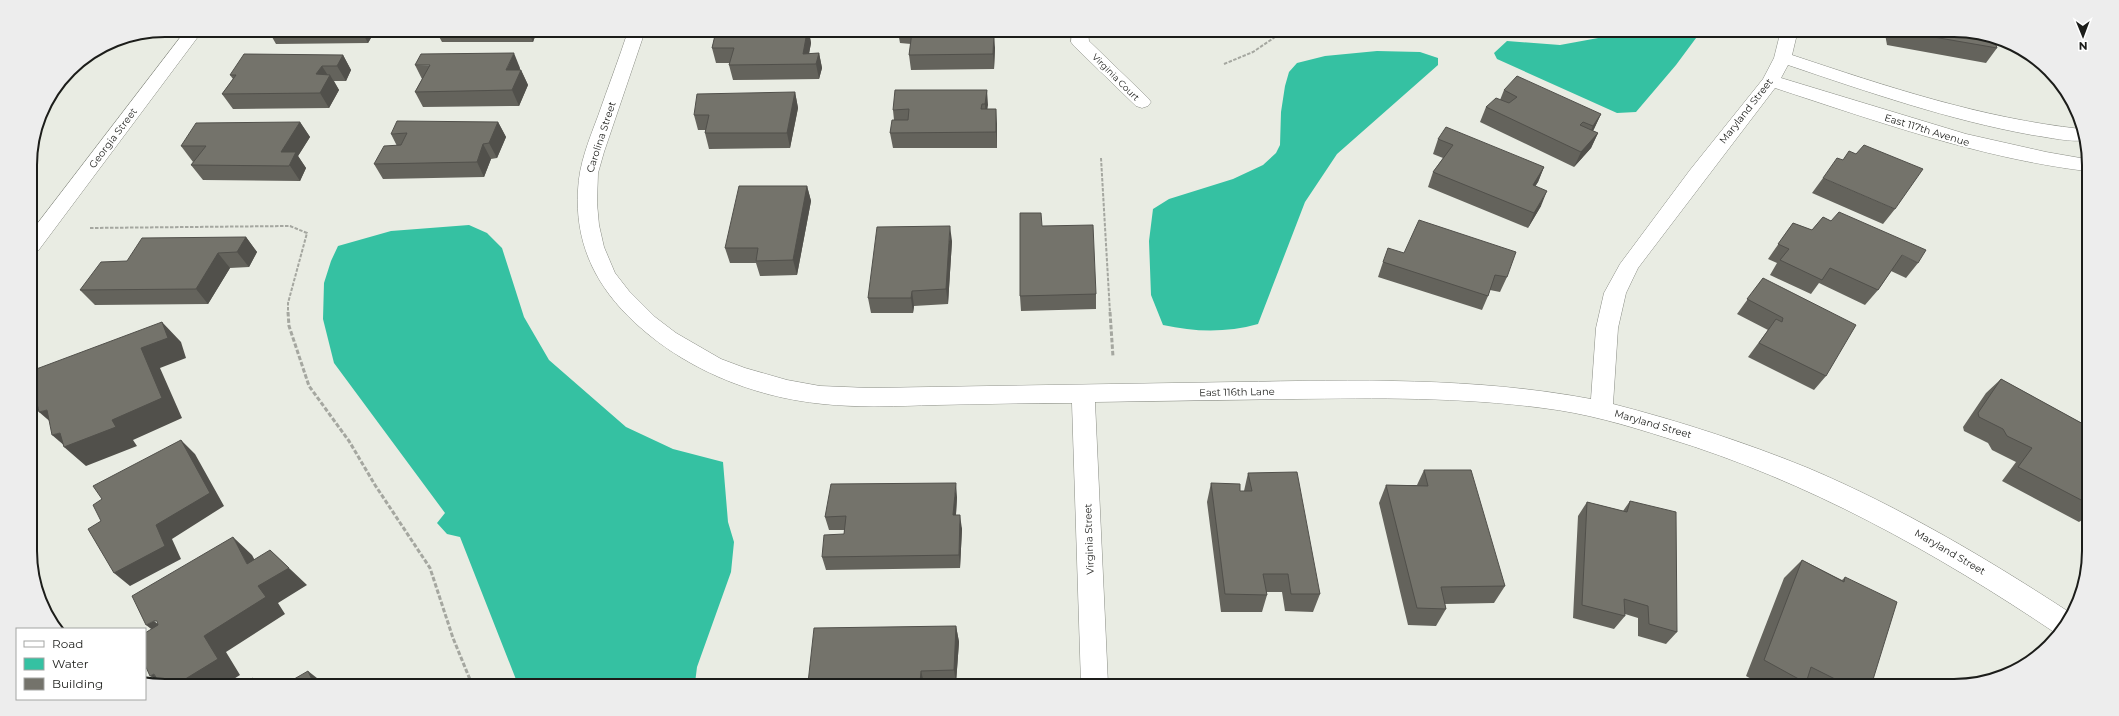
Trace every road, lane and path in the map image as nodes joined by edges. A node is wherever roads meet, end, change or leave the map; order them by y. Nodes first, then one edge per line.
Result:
1 (190, 37) edge
2 (635, 37) edge
3 (1080, 37) edge
4 (1275, 37) edge
5 (1789, 37) edge
6 (1783, 58) junction
7 (1224, 64) dead end
8 (1771, 81) junction
9 (1142, 102) dead end
10 (2078, 134) edge
11 (1101, 158) dead end
12 (2082, 164) edge
13 (90, 228) dead end
14 (37, 238) edge
15 (1113, 357) dead end
16 (1083, 394) junction
17 (870, 397) joint
18 (1601, 410) junction
19 (2060, 621) edge
20 (470, 679) edge
21 (1095, 679) edge

1 - 14 street, Georgia Street
2 - 17 street, Carolina Street
3 - 9 street, Virginia Court
4 - 7 path
5 - 6 street, Maryland Street
6 - 8 street, Maryland Street
6 - 10 street
8 - 12 street, East 117th Avenue
8 - 18 street, Maryland Street
11 - 15 path
13 - 20 path
16 - 17 street, East 116th Lane
16 - 18 street, East 116th Lane
16 - 21 street, Virginia Street
18 - 19 street, Maryland Street

